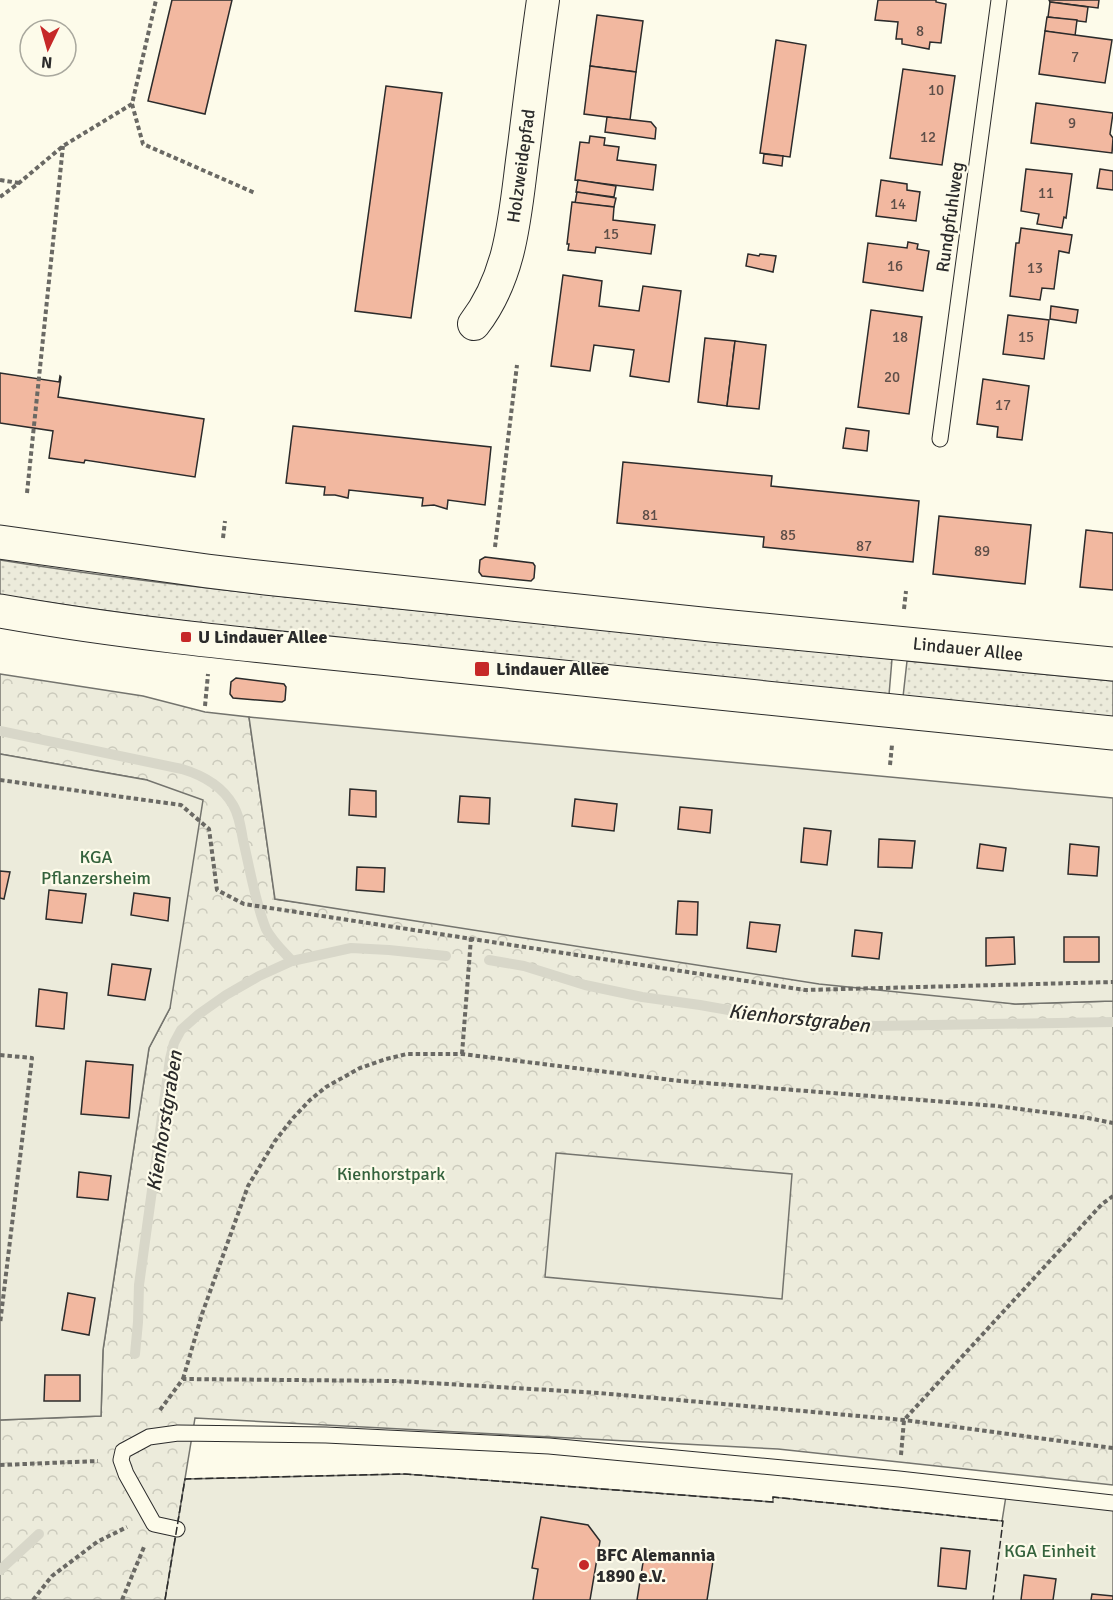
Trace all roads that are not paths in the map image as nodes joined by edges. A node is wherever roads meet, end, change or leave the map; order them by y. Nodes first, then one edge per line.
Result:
1 (543, 0) edge
2 (999, 0) edge
3 (474, 324) dead end
4 (940, 439) dead end
5 (0, 542) edge
6 (0, 611) edge
7 (1113, 664) edge
8 (1113, 733) edge
9 (1113, 1503) edge
10 (177, 1529) dead end

1 - 3 street, Holzweidepfad
2 - 4 lane, Rundpfuhlweg
5 - 7 main road, Lindauer Allee
6 - 8 main road
9 - 10 lane

